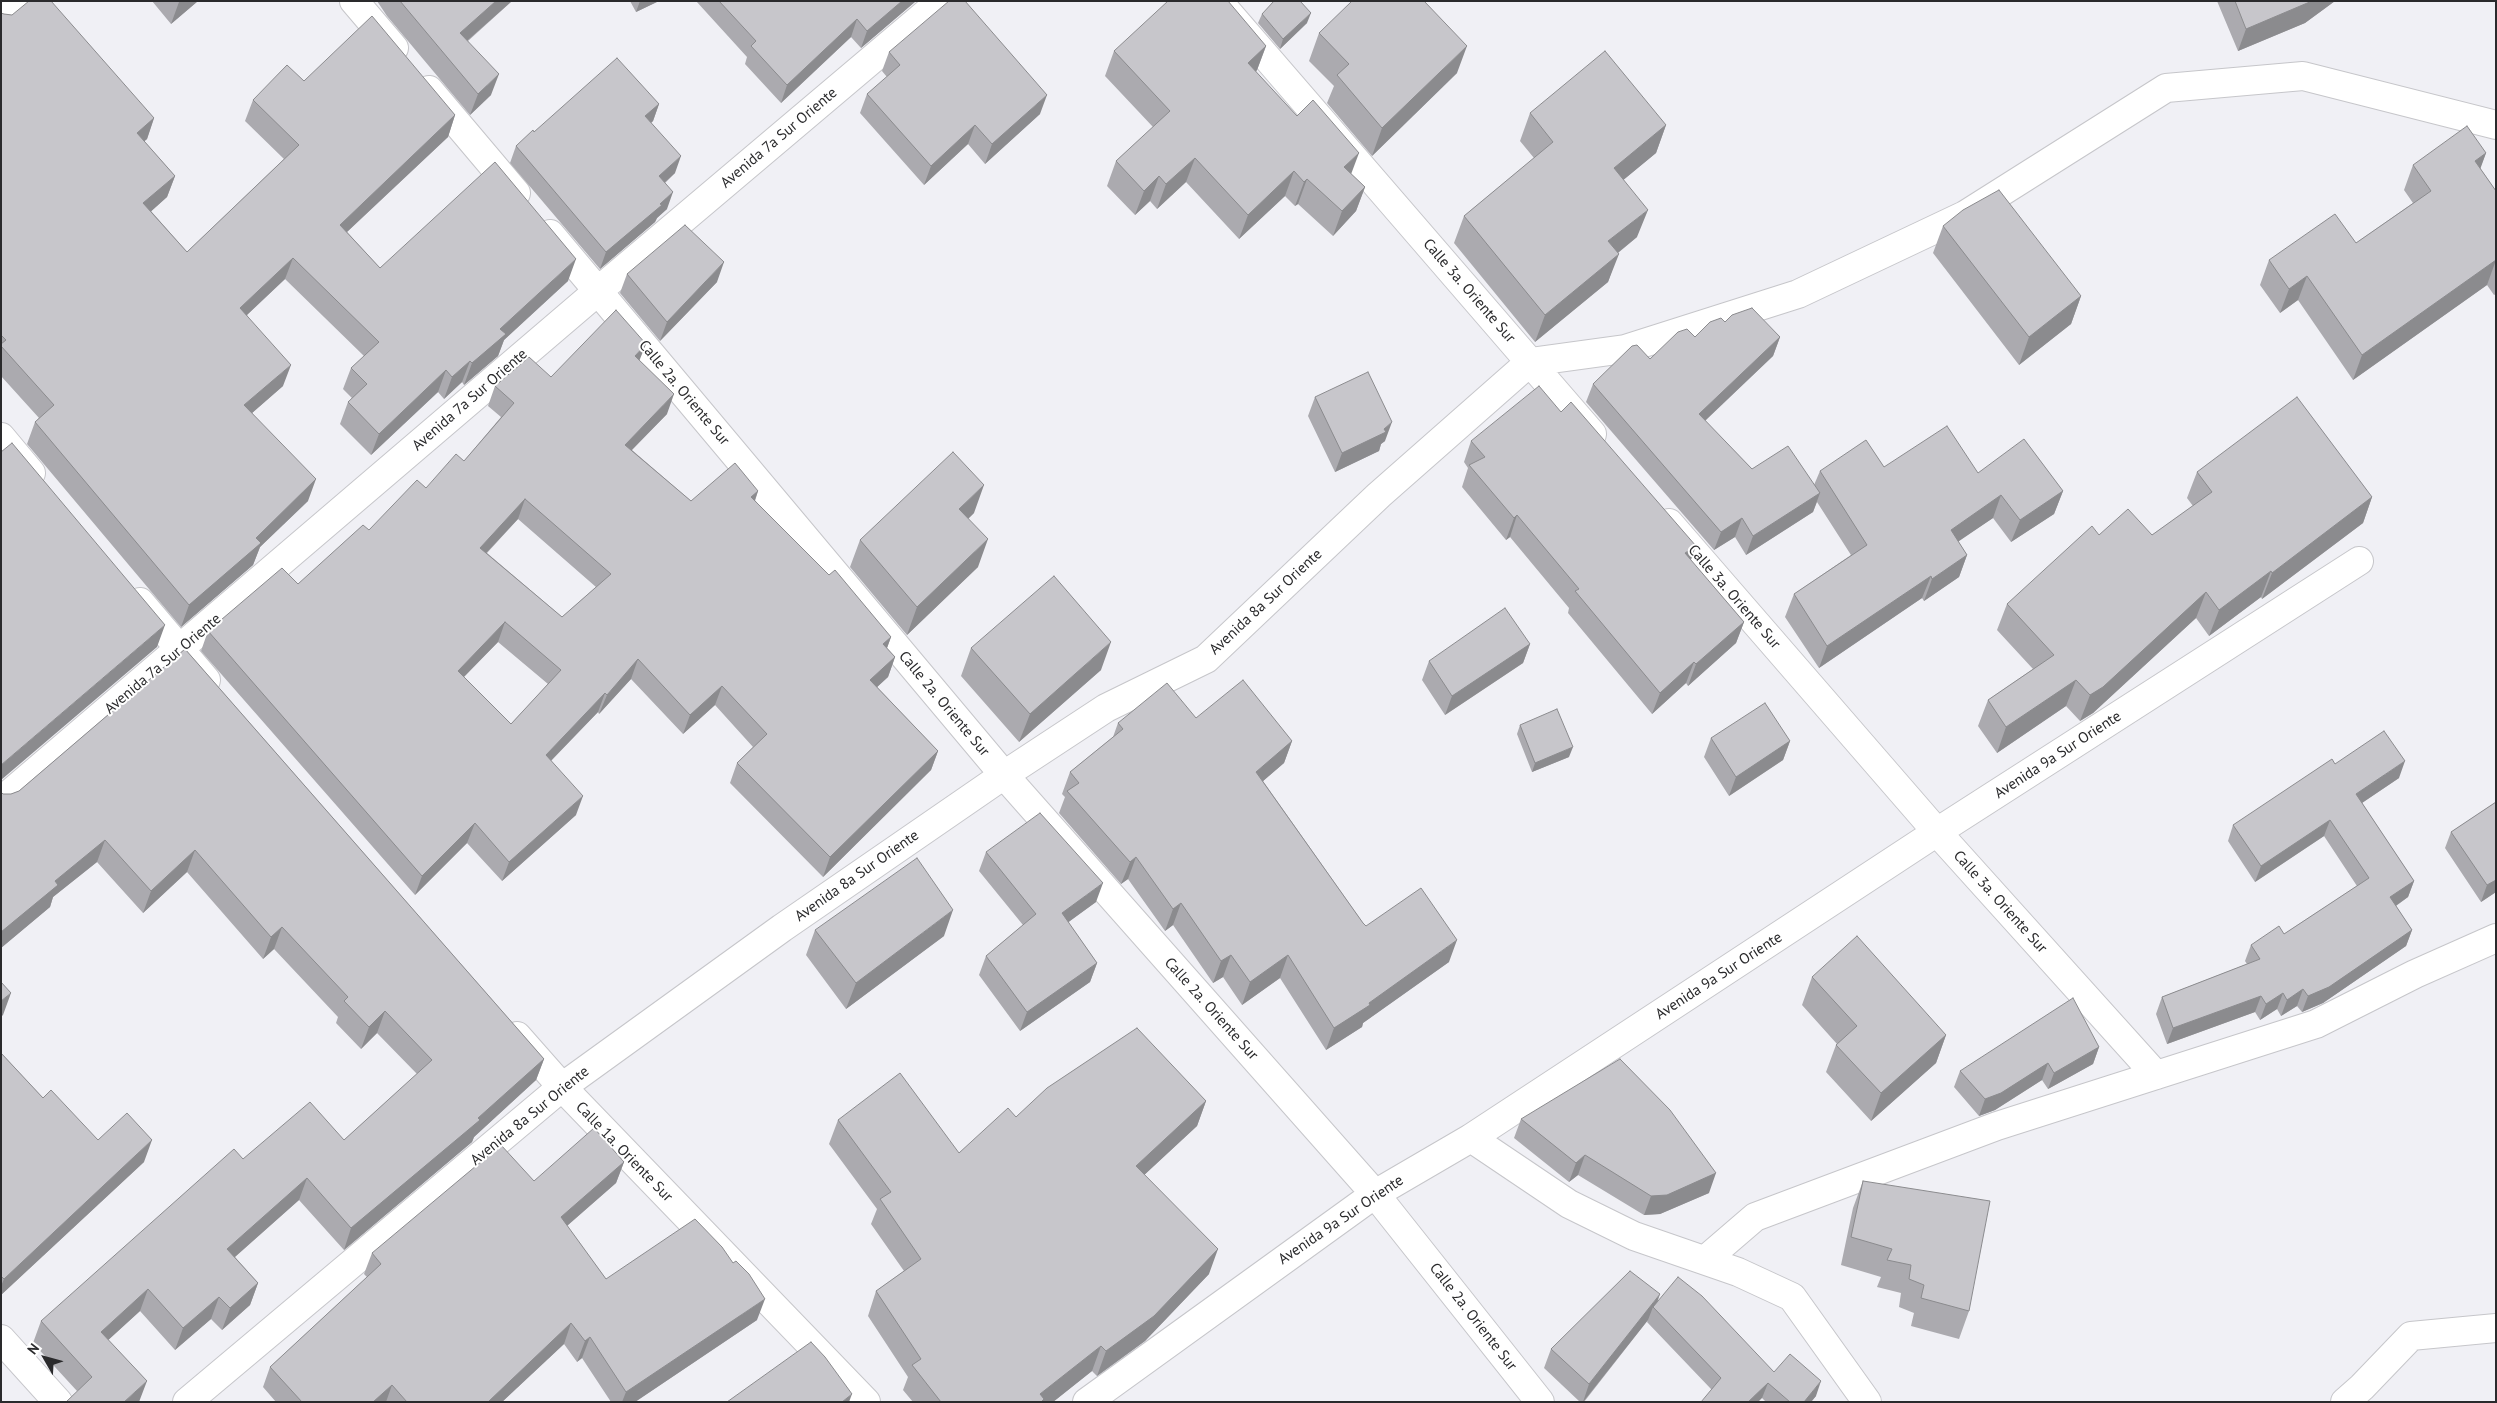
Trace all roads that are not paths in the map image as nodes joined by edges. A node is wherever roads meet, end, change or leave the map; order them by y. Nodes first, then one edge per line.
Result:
1 (24, 1) edge
2 (354, 1) edge
3 (941, 1) edge
4 (1218, 1) edge
5 (1, 21) edge
6 (2496, 125) edge
7 (598, 291) junction
8 (1530, 362) junction
9 (1, 438) edge
10 (1608, 452) edge
11 (46, 491) edge
12 (1653, 504) edge
13 (2359, 561) dead end
14 (122, 582) edge
15 (180, 650) junction
16 (225, 702) edge
17 (1004, 775) junction
18 (1, 801) edge
19 (1937, 832) junction
20 (2496, 938) edge
21 (504, 1021) edge
22 (2156, 1075) junction
23 (562, 1087) junction
24 (1471, 1138) junction
25 (1375, 1194) junction
26 (1705, 1260) junction
27 (2496, 1328) edge
28 (1, 1339) edge
29 (58, 1402) edge
30 (187, 1402) edge
31 (866, 1402) edge
32 (1087, 1402) edge
33 (1540, 1402) edge
34 (1867, 1402) edge
35 (2345, 1402) edge

1 - 5 street
2 - 7 street, Calle 2a. Oriente Sur
3 - 7 street, Avenida 7a Sur Oriente
4 - 8 street, Calle 3a. Oriente Sur
6 - 8 street
7 - 15 street, Avenida 7a Sur Oriente
7 - 17 street, Calle 2a. Oriente Sur
8 - 10 street, Calle 3a. Oriente Sur
8 - 17 street, Avenida 8a Sur Oriente
9 - 11 street
12 - 19 street, Calle 3a. Oriente Sur
13 - 19 street, Avenida 9a Sur Oriente
14 - 15 street
15 - 16 street
15 - 18 street, Avenida 7a Sur Oriente
17 - 23 street, Avenida 8a Sur Oriente
17 - 25 street, Calle 2a. Oriente Sur
19 - 22 street, Calle 3a. Oriente Sur
19 - 24 street, Avenida 9a Sur Oriente
20 - 22 street
21 - 23 street, Calle 1a. Oriente Sur
22 - 26 street
23 - 30 street, Avenida 8a Sur Oriente
23 - 31 street, Calle 1a. Oriente Sur
24 - 25 street, Avenida 9a Sur Oriente
24 - 26 street
25 - 32 street, Avenida 9a Sur Oriente
25 - 33 street, Calle 2a. Oriente Sur
26 - 34 street
27 - 35 street
28 - 29 street

